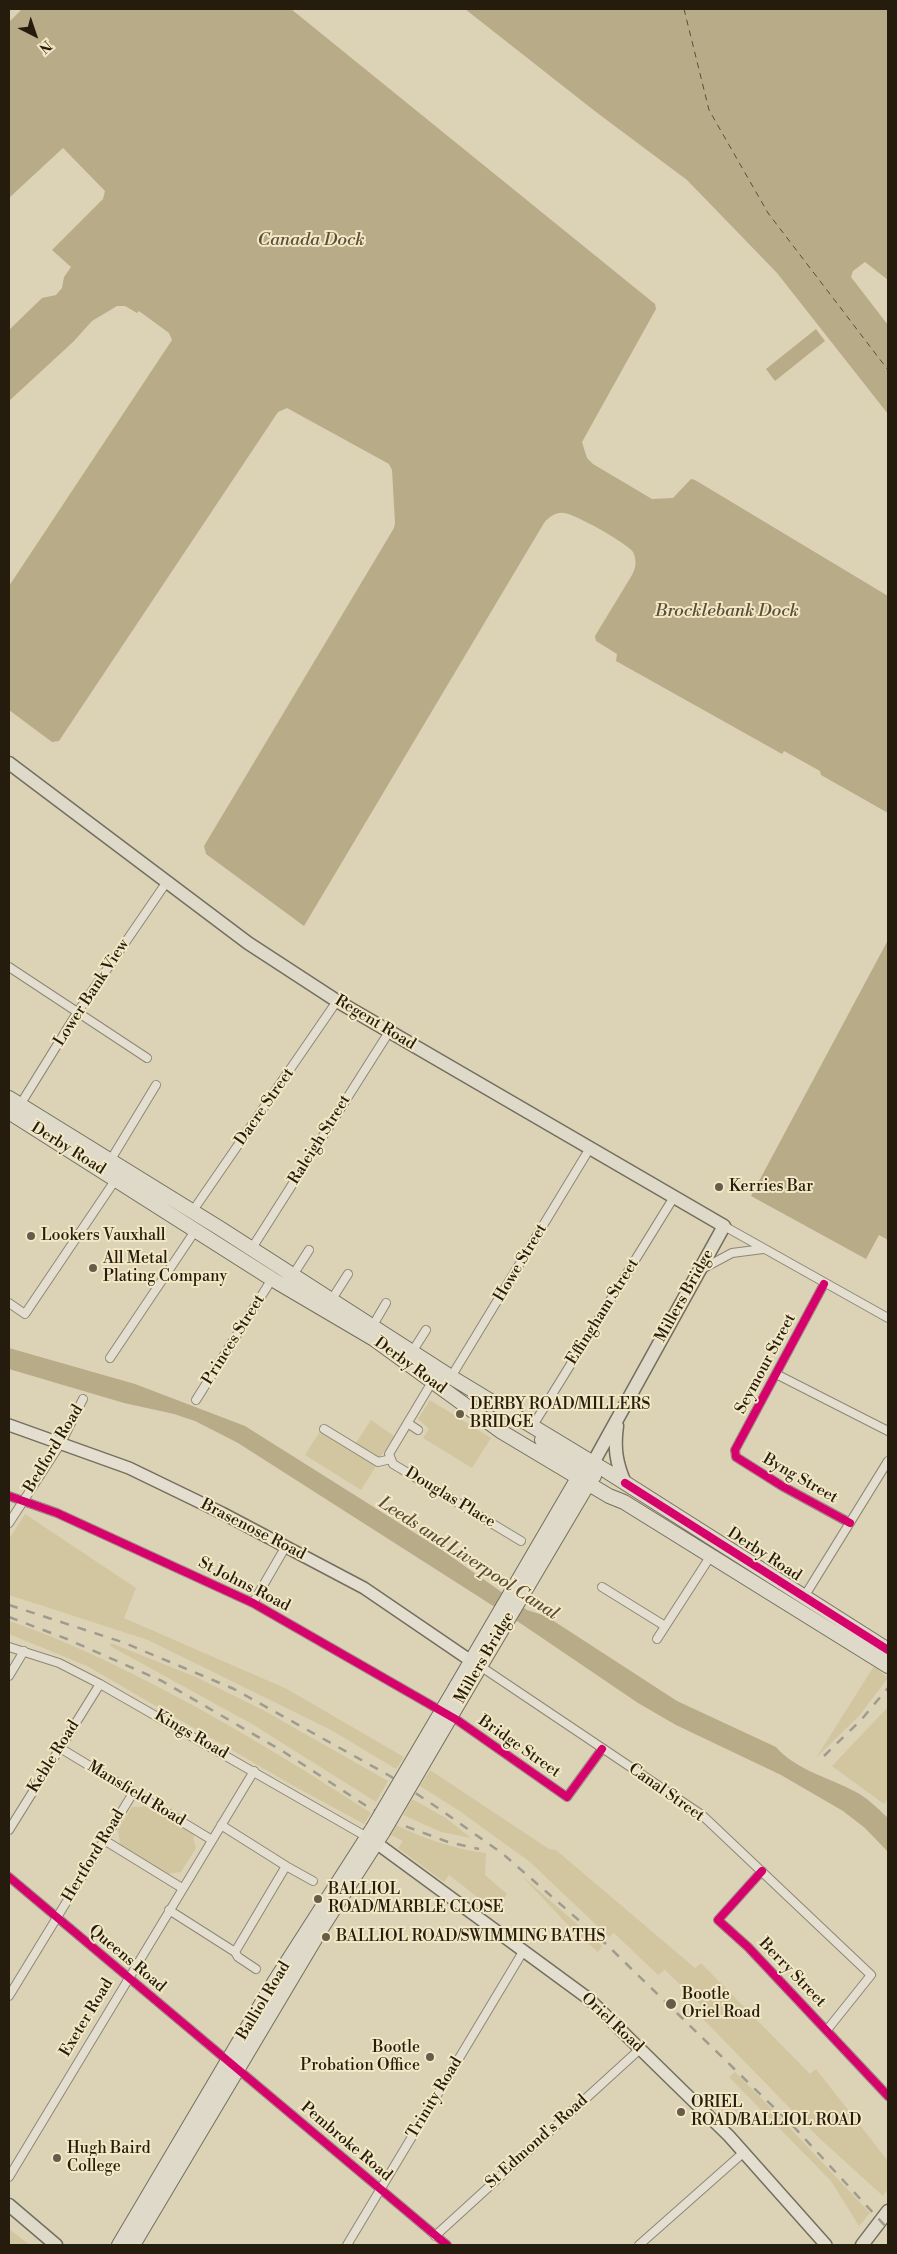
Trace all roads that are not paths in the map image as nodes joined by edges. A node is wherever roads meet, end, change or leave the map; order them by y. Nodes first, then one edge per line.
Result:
1 (9, 763) edge
2 (166, 883) junction
3 (9, 967) edge
4 (337, 1001) junction
5 (77, 1014) junction
6 (389, 1032) junction
7 (147, 1058) dead end
8 (156, 1085) dead end
9 (12, 1105) edge
10 (590, 1148) junction
11 (110, 1161) junction
12 (116, 1179) junction
13 (674, 1196) junction
14 (192, 1212) junction
15 (724, 1226) junction
16 (195, 1230) junction
17 (252, 1248) junction
18 (763, 1249) junction
19 (309, 1250) dead end
20 (699, 1272) junction
21 (348, 1274) dead end
22 (293, 1275) junction
23 (272, 1279) junction
24 (824, 1284) junction
25 (332, 1299) junction
26 (386, 1302) dead end
27 (9, 1303) edge
28 (888, 1318) edge
29 (372, 1327) junction
30 (426, 1330) dead end
31 (412, 1352) junction
32 (110, 1358) dead end
33 (776, 1374) junction
34 (451, 1377) junction
35 (432, 1382) junction
36 (83, 1399) dead end
37 (196, 1400) dead end
38 (618, 1418) junction
39 (408, 1424) junction
40 (9, 1426) edge
41 (532, 1427) junction
42 (324, 1429) dead end
43 (418, 1430) dead end
44 (888, 1431) edge
45 (61, 1443) junction
46 (736, 1457) joint
47 (391, 1459) junction
48 (888, 1461) edge
49 (587, 1474) junction
50 (625, 1483) junction
51 (9, 1496) edge
52 (23, 1501) junction
53 (850, 1523) junction
54 (9, 1524) edge
55 (521, 1541) dead end
56 (286, 1546) junction
57 (710, 1557) junction
58 (602, 1587) dead end
59 (804, 1597) junction
60 (253, 1603) junction
61 (666, 1626) junction
62 (657, 1640) dead end
63 (9, 1646) edge
64 (888, 1650) edge
65 (24, 1651) junction
66 (479, 1659) junction
67 (888, 1666) edge
68 (9, 1676) edge
69 (100, 1684) junction
70 (457, 1720) joint
71 (60, 1748) junction
72 (602, 1749) junction
73 (254, 1771) junction
74 (133, 1793) junction
75 (221, 1825) junction
76 (9, 1830) edge
77 (375, 1835) junction
78 (104, 1840) junction
79 (212, 1840) junction
80 (286, 1866) junction
81 (762, 1871) junction
82 (9, 1877) edge
83 (313, 1882) dead end
84 (182, 1888) junction
85 (169, 1910) junction
86 (57, 1918) junction
87 (524, 1950) junction
88 (235, 1952) junction
89 (256, 1969) dead end
90 (127, 1977) junction
91 (9, 1996) edge
92 (827, 2030) junction
93 (640, 2049) junction
94 (233, 2064) junction
95 (888, 2096) edge
96 (743, 2153) junction
97 (9, 2177) edge
98 (380, 2189) junction
99 (9, 2205) edge
100 (888, 2211) edge
101 (435, 2236) junction
102 (56, 2245) edge
103 (118, 2245) edge
104 (133, 2245) edge
105 (347, 2245) edge
106 (447, 2245) edge
107 (639, 2245) edge
108 (826, 2245) edge
109 (862, 2245) edge

1 - 2 main road, Regent Road
2 - 4 main road, Regent Road
2 - 5 street, Lower Bank View
3 - 5 street
4 - 6 main road, Regent Road
4 - 14 street, Dacre Street
5 - 7 street
5 - 9 street, Lower Bank View
6 - 10 main road, Regent Road
6 - 17 street, Raleigh Street
8 - 11 street
9 - 11 highway, Derby Road
9 - 12 highway, Derby Road
10 - 13 main road, Regent Road
10 - 34 street, Howe Street
11 - 14 highway, Derby Road
12 - 16 highway, Derby Road
12 - 27 street
13 - 15 main road, Regent Road
13 - 41 street, Effingham Street
14 - 17 highway, Derby Road
15 - 18 street, Regent Road
15 - 20 main road, Millers Bridge
16 - 23 highway, Derby Road
16 - 32 street
17 - 22 highway, Derby Road
18 - 20 street
18 - 24 street, Regent Road
19 - 22 street
20 - 38 main road, Millers Bridge
21 - 25 street
22 - 25 highway, Derby Road
23 - 35 highway, Derby Road
23 - 37 street, Princes Street
24 - 28 street, Regent Road
24 - 33 street, Seymour Street
25 - 29 highway, Derby Road
26 - 29 street
29 - 31 highway, Derby Road
30 - 31 street
31 - 34 highway, Derby Road
33 - 44 street
33 - 46 street, Seymour Street
34 - 41 highway, Derby Road
35 - 39 street, Douglas Place
35 - 49 highway, Derby Road
36 - 45 street, Bedford Road
38 - 49 main road, Millers Bridge
38 - 50 main road
39 - 43 street
39 - 47 street, Douglas Place
40 - 45 main road, Brasenose Road
41 - 49 highway, Derby Road
42 - 47 street
45 - 52 street, Bedford Road
45 - 56 main road, Brasenose Road
46 - 53 street, Byng Street
47 - 55 street, Douglas Place
48 - 53 street
49 - 50 highway, Derby Road
49 - 57 highway, Derby Road
49 - 66 highway, Millers Bridge
50 - 59 highway, Derby Road
51 - 52 street, St Johns Road
52 - 54 street, Bedford Road
52 - 60 street, St Johns Road
53 - 59 street
56 - 60 street
56 - 66 main road, Brasenose Road
57 - 61 street
57 - 67 highway, Derby Road
58 - 61 street
59 - 64 highway, Derby Road
60 - 70 street, St Johns Road
61 - 62 street
63 - 65 street, Kings Road
65 - 68 street
65 - 69 street, Kings Road
66 - 72 street, Canal Street
66 - 77 highway, Millers Bridge, bridge
69 - 71 street, Keble Road
69 - 73 street, Kings Road
70 - 72 street, Bridge Street
71 - 74 street, Mansfield Road
71 - 76 street, Keble Road
72 - 81 street, Canal Street
73 - 75 street, Exeter Road
73 - 77 street, Kings Road
74 - 78 street, Hertford Road
74 - 79 street, Mansfield Road
75 - 79 street, Exeter Road
75 - 80 street
77 - 87 main road, Oriel Road
77 - 94 highway, Balliol Road
78 - 84 street
78 - 86 street, Hertford Road
79 - 84 street, Exeter Road
80 - 83 street
80 - 88 street
81 - 92 street, Berry Street
81 - 92 street, Canal Street
82 - 86 street, Queens Road
84 - 85 street, Exeter Road
85 - 88 street
85 - 90 street, Exeter Road
86 - 90 street, Queens Road
86 - 91 street, Hertford Road
87 - 93 main road, Oriel Road
87 - 98 street, Trinity Road
88 - 89 street
90 - 94 street, Queens Road
90 - 97 street, Exeter Road
92 - 95 street, Berry Street
93 - 96 main road, Oriel Road
93 - 101 street, St Edmond's Road
94 - 98 street, Pembroke Road
94 - 103 highway, Balliol Road
94 - 104 highway, Balliol Road
96 - 107 street
96 - 108 main road, Oriel Road
98 - 101 street, Pembroke Road
98 - 105 street, Trinity Road
99 - 102 main road
100 - 109 main road
101 - 106 street, Pembroke Road

